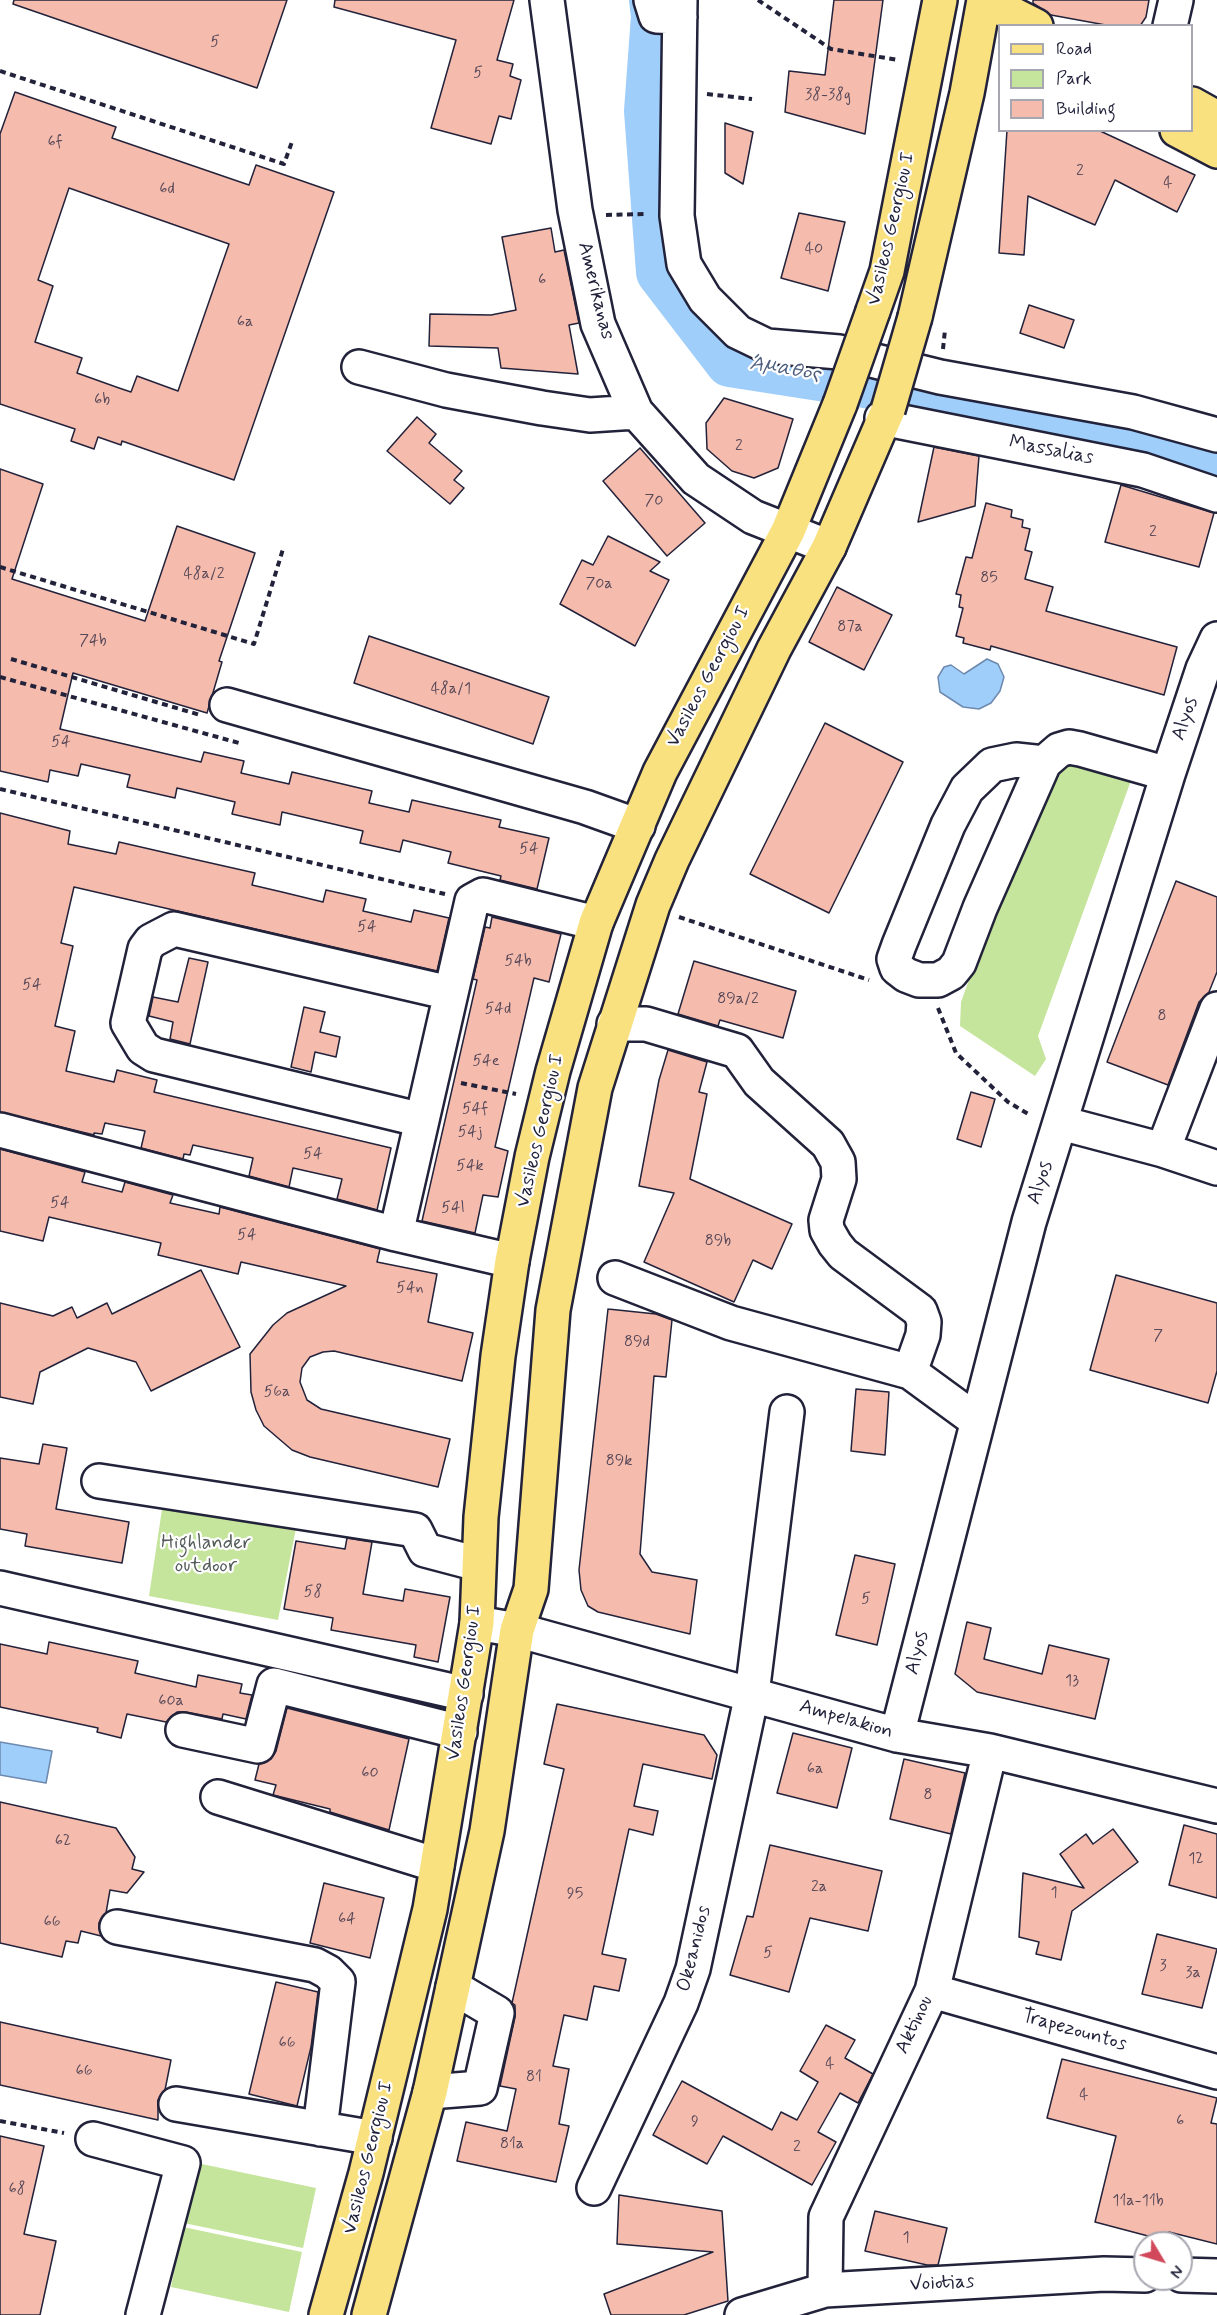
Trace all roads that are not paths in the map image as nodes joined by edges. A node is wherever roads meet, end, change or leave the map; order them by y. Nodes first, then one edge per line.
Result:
1 (547, 0) edge
2 (651, 0) edge
3 (984, 0) edge
4 (1176, 0) edge
5 (680, 9) edge
6 (937, 15) edge
7 (1032, 24) edge
8 (1170, 24) edge
9 (988, 41) edge
10 (1193, 105) edge
11 (1217, 118) edge
12 (1181, 132) edge
13 (1217, 151) edge
14 (359, 367) dead end
15 (636, 412) junction
16 (885, 414) junction
17 (1217, 435) edge
18 (1217, 495) edge
19 (788, 531) junction
20 (829, 547) junction
21 (1217, 639) edge
22 (1210, 672) edge
23 (227, 705) road end
24 (1044, 763) junction
25 (1168, 774) junction
26 (638, 826) junction
27 (596, 923) junction
28 (450, 993) junction
29 (1217, 1009) edge
30 (614, 1024) junction
31 (422, 1120) junction
32 (1061, 1123) junction
33 (0, 1130) edge
34 (1163, 1150) junction
35 (1217, 1168) edge
36 (396, 1234) junction
37 (512, 1261) junction
38 (615, 1278) dead end
39 (910, 1372) junction
40 (787, 1412) dead end
41 (977, 1421) junction
42 (99, 1481) dead end
43 (478, 1564) junction
44 (0, 1588) edge
45 (477, 1623) junction
46 (517, 1630) junction
47 (466, 1694) junction
48 (752, 1694) junction
49 (183, 1730) dead end
50 (460, 1732) junction
51 (897, 1736) junction
52 (990, 1751) junction
53 (218, 1797) dead end
54 (1217, 1806) edge
55 (436, 1865) junction
56 (117, 1927) dead end
57 (453, 1987) junction
58 (932, 1991) junction
59 (1217, 2072) edge
60 (430, 2092) junction
61 (176, 2104) dead end
62 (320, 2128) junction
63 (375, 2138) junction
64 (93, 2139) road end
65 (594, 2188) dead end
66 (1133, 2275) edge
67 (1193, 2275) edge
68 (1217, 2276) edge
69 (825, 2290) junction
70 (143, 2315) edge
71 (326, 2315) edge
72 (369, 2315) edge
73 (742, 2315) edge

1 - 15 street, Amerikanas
2 - 5 street
3 - 7 main road
3 - 9 main road, Vasileos Georgiou I
4 - 8 street
5 - 17 street
6 - 9 main road
6 - 19 main road, Vasileos Georgiou I, bridge
9 - 16 main road, Vasileos Georgiou I, bridge
10 - 11 main road
12 - 13 main road
14 - 15 street
15 - 19 street, Amerikanas
16 - 18 street, Massalias
16 - 20 main road, Vasileos Georgiou I
19 - 20 street, Amerikanas
19 - 26 main road, Vasileos Georgiou I
20 - 30 main road, Vasileos Georgiou I
21 - 22 street, Alyos
22 - 25 street, Alyos
23 - 26 street
24 - 24 street
24 - 25 street
25 - 32 street, Alyos
26 - 27 main road, Vasileos Georgiou I
27 - 28 street
27 - 37 main road, Vasileos Georgiou I
28 - 31 street
28 - 31 street
29 - 34 street
30 - 39 street
30 - 46 main road, Vasileos Georgiou I
31 - 36 street
32 - 34 street
32 - 41 street, Alyos
33 - 36 street
34 - 35 street
36 - 37 street
37 - 43 main road, Vasileos Georgiou I
38 - 39 street
39 - 41 street
40 - 48 street, Okeanidos
41 - 51 street, Alyos
42 - 43 street
43 - 45 main road, Vasileos Georgiou I
44 - 47 street
45 - 46 street, Ampelakion
45 - 47 main road, Vasileos Georgiou I
46 - 48 street, Ampelakion
46 - 57 main road, Vasileos Georgiou I
47 - 50 main road, Vasileos Georgiou I
48 - 51 street, Ampelakion
48 - 65 street, Okeanidos
49 - 50 street
50 - 55 main road, Vasileos Georgiou I
51 - 52 street, Ampelakion
52 - 54 street, Ampelakion
52 - 58 street, Aktinou
53 - 55 street
55 - 63 main road, Vasileos Georgiou I
56 - 62 street
57 - 60 main road, Vasileos Georgiou I
57 - 60 street
58 - 59 street, Trapezountos
58 - 69 street, Aktinou
60 - 72 main road, Vasileos Georgiou I
61 - 62 street
62 - 63 street
63 - 71 main road, Vasileos Georgiou I
64 - 70 street
66 - 69 street, Voiotias
67 - 68 street
69 - 73 street, Voiotias

